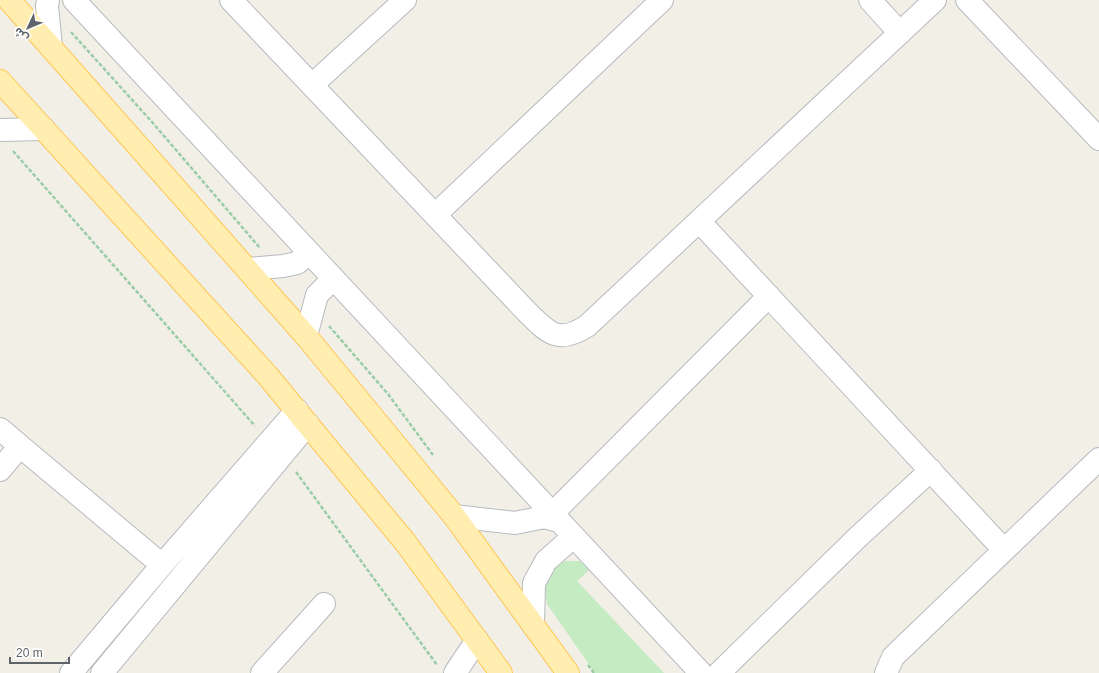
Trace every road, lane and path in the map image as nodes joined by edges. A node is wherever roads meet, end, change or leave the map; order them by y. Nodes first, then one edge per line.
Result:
1 (9, 0) edge
2 (48, 0) edge
3 (74, 0) edge
4 (231, 0) edge
5 (405, 0) edge
6 (662, 0) edge
7 (870, 0) edge
8 (935, 0) edge
9 (967, 0) edge
10 (900, 33) junction
11 (51, 47) junction
12 (0, 81) edge
13 (312, 85) junction
14 (44, 129) junction
15 (5, 139) edge
16 (1099, 139) edge
17 (435, 215) junction
18 (699, 221) junction
19 (309, 253) junction
20 (248, 270) junction
21 (333, 278) junction
22 (768, 296) junction
23 (306, 336) junction
24 (302, 417) junction
25 (0, 429) edge
26 (20, 446) junction
27 (276, 448) junction
28 (1099, 459) edge
29 (0, 470) edge
30 (930, 470) junction
31 (454, 516) junction
32 (555, 518) junction
33 (573, 537) junction
34 (1004, 550) junction
35 (162, 565) junction
36 (324, 604) dead end
37 (533, 625) junction
38 (477, 640) junction
39 (447, 670) edge
40 (106, 672) edge
41 (71, 673) edge
42 (262, 673) edge
43 (501, 673) edge
44 (568, 673) edge
45 (701, 673) edge
46 (719, 673) edge
47 (886, 673) edge

1 - 11 main road
2 - 11 street
3 - 19 street
4 - 13 street
5 - 13 street
6 - 17 street
7 - 10 street
8 - 10 street
9 - 16 street
10 - 18 street
11 - 20 main road
12 - 14 main road
13 - 17 street
14 - 15 street
14 - 24 main road
15 - 27 path
17 - 18 street
18 - 22 street
19 - 20 street
19 - 21 street
20 - 23 main road
21 - 23 street
21 - 32 street
22 - 30 street
22 - 32 street
23 - 31 main road
24 - 27 street
24 - 38 main road
25 - 26 street
26 - 29 street
26 - 35 street
27 - 35 street
27 - 39 path
27 - 40 street
28 - 34 street
30 - 34 street
30 - 46 street
31 - 32 street
31 - 37 main road
32 - 33 street
33 - 37 street
33 - 45 street
34 - 47 street
35 - 41 street
36 - 42 street
37 - 44 main road
38 - 39 street
38 - 43 main road

